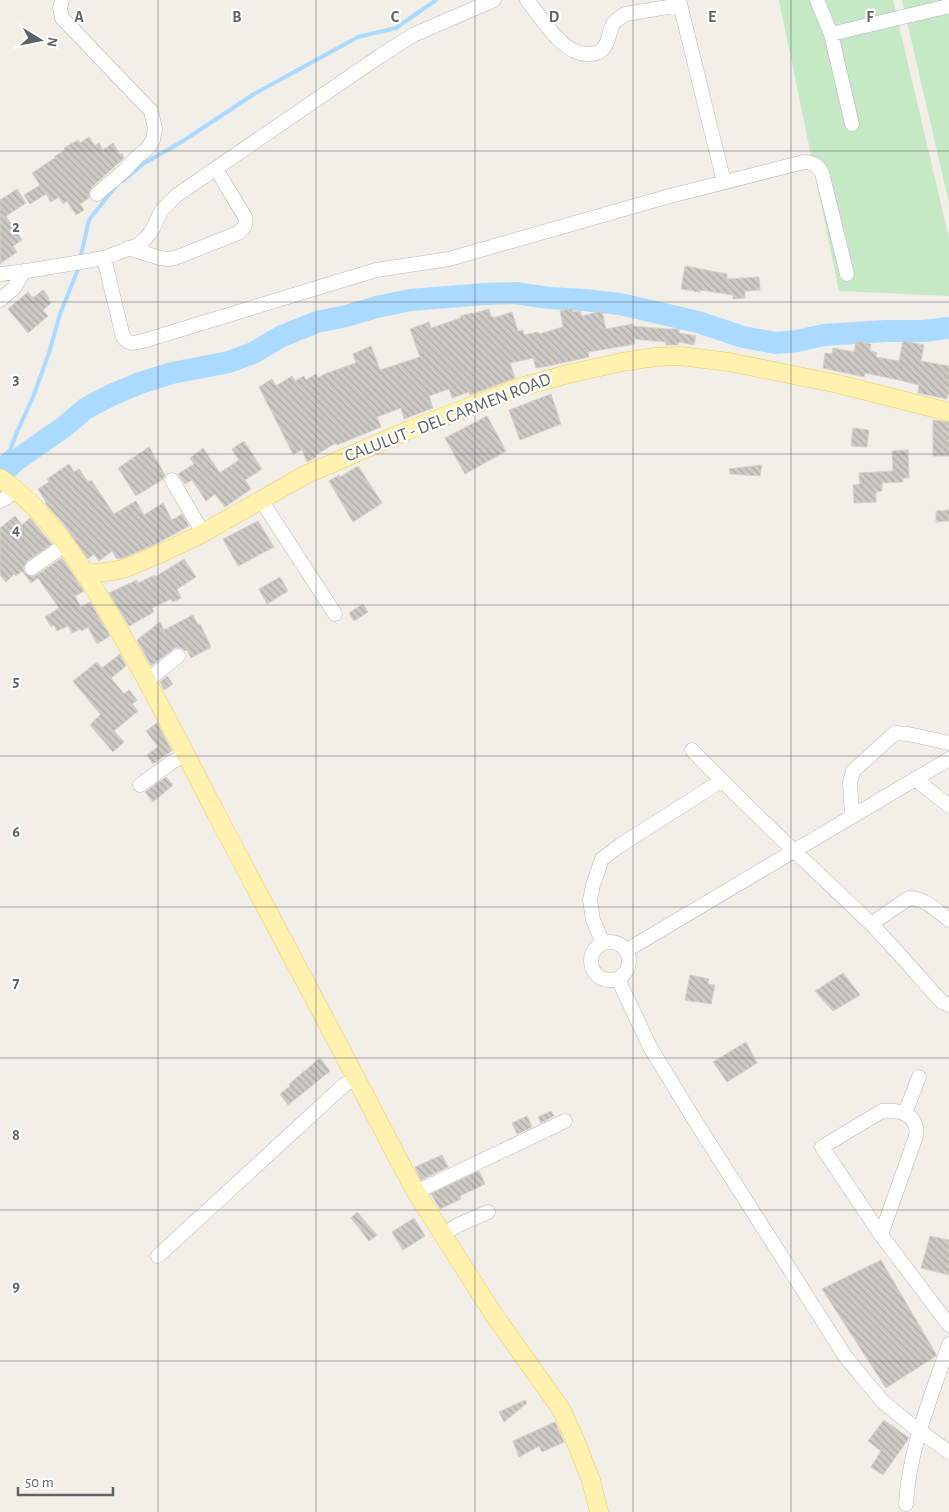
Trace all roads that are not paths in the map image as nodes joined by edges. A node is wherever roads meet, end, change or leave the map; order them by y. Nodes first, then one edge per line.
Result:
1 (62, 0) edge
2 (494, 0) edge
3 (527, 0) edge
4 (817, 0) edge
5 (680, 3) edge
6 (949, 6) edge
7 (831, 34) junction
8 (852, 124) dead end
9 (216, 169) junction
10 (724, 182) junction
11 (97, 194) dead end
12 (128, 248) junction
13 (100, 259) junction
14 (26, 271) junction
15 (0, 274) edge
16 (847, 274) dead end
17 (0, 300) edge
18 (949, 412) edge
19 (172, 480) dead end
20 (8, 484) edge
21 (262, 500) junction
22 (0, 501) edge
23 (203, 533) junction
24 (66, 544) junction
25 (32, 568) dead end
26 (86, 574) junction
27 (335, 614) dead end
28 (178, 656) dead end
29 (147, 681) junction
30 (949, 743) edge
31 (692, 750) dead end
32 (186, 755) junction
33 (949, 758) edge
34 (915, 779) junction
35 (721, 781) junction
36 (140, 785) dead end
37 (949, 806) edge
38 (852, 815) junction
39 (792, 851) junction
40 (949, 920) edge
41 (871, 924) junction
42 (603, 943) junction
43 (627, 950) junction
44 (618, 979) junction
45 (949, 1005) edge
46 (919, 1077) dead end
47 (356, 1078) junction
48 (905, 1113) junction
49 (565, 1121) dead end
50 (416, 1192) junction
51 (488, 1212) dead end
52 (443, 1235) junction
53 (881, 1235) junction
54 (158, 1256) dead end
55 (949, 1325) edge
56 (949, 1344) edge
57 (920, 1432) junction
58 (949, 1452) edge
59 (906, 1504) dead end
60 (599, 1512) edge

1 - 11 street
2 - 9 street
3 - 5 street
4 - 7 street
5 - 10 street
6 - 7 street
7 - 8 street
9 - 12 street
9 - 12 street
10 - 13 street
10 - 16 street
12 - 13 street
13 - 14 street
14 - 15 street
14 - 17 street
18 - 21 main road, CALULUT - DEL CARMEN ROAD
19 - 23 street
20 - 22 street
20 - 24 main road
21 - 23 main road, CALULUT - DEL CARMEN ROAD
21 - 27 street
23 - 26 main road, CALULUT - DEL CARMEN ROAD
24 - 25 street
24 - 26 main road
26 - 29 main road
28 - 29 street
29 - 32 main road
30 - 38 street
31 - 35 street
32 - 36 street
32 - 47 main road
33 - 34 street
34 - 37 street
34 - 38 street
35 - 39 street
35 - 42 street
38 - 39 street
39 - 41 street
39 - 43 street
40 - 41 street
41 - 45 street
42 - 43 street
42 - 44 street
43 - 44 street
44 - 57 street
46 - 48 street
47 - 50 main road
47 - 54 street
48 - 53 street
48 - 53 street
49 - 50 street
50 - 52 main road
51 - 52 street
52 - 60 main road
53 - 55 street
56 - 57 street
57 - 58 street
57 - 59 street

